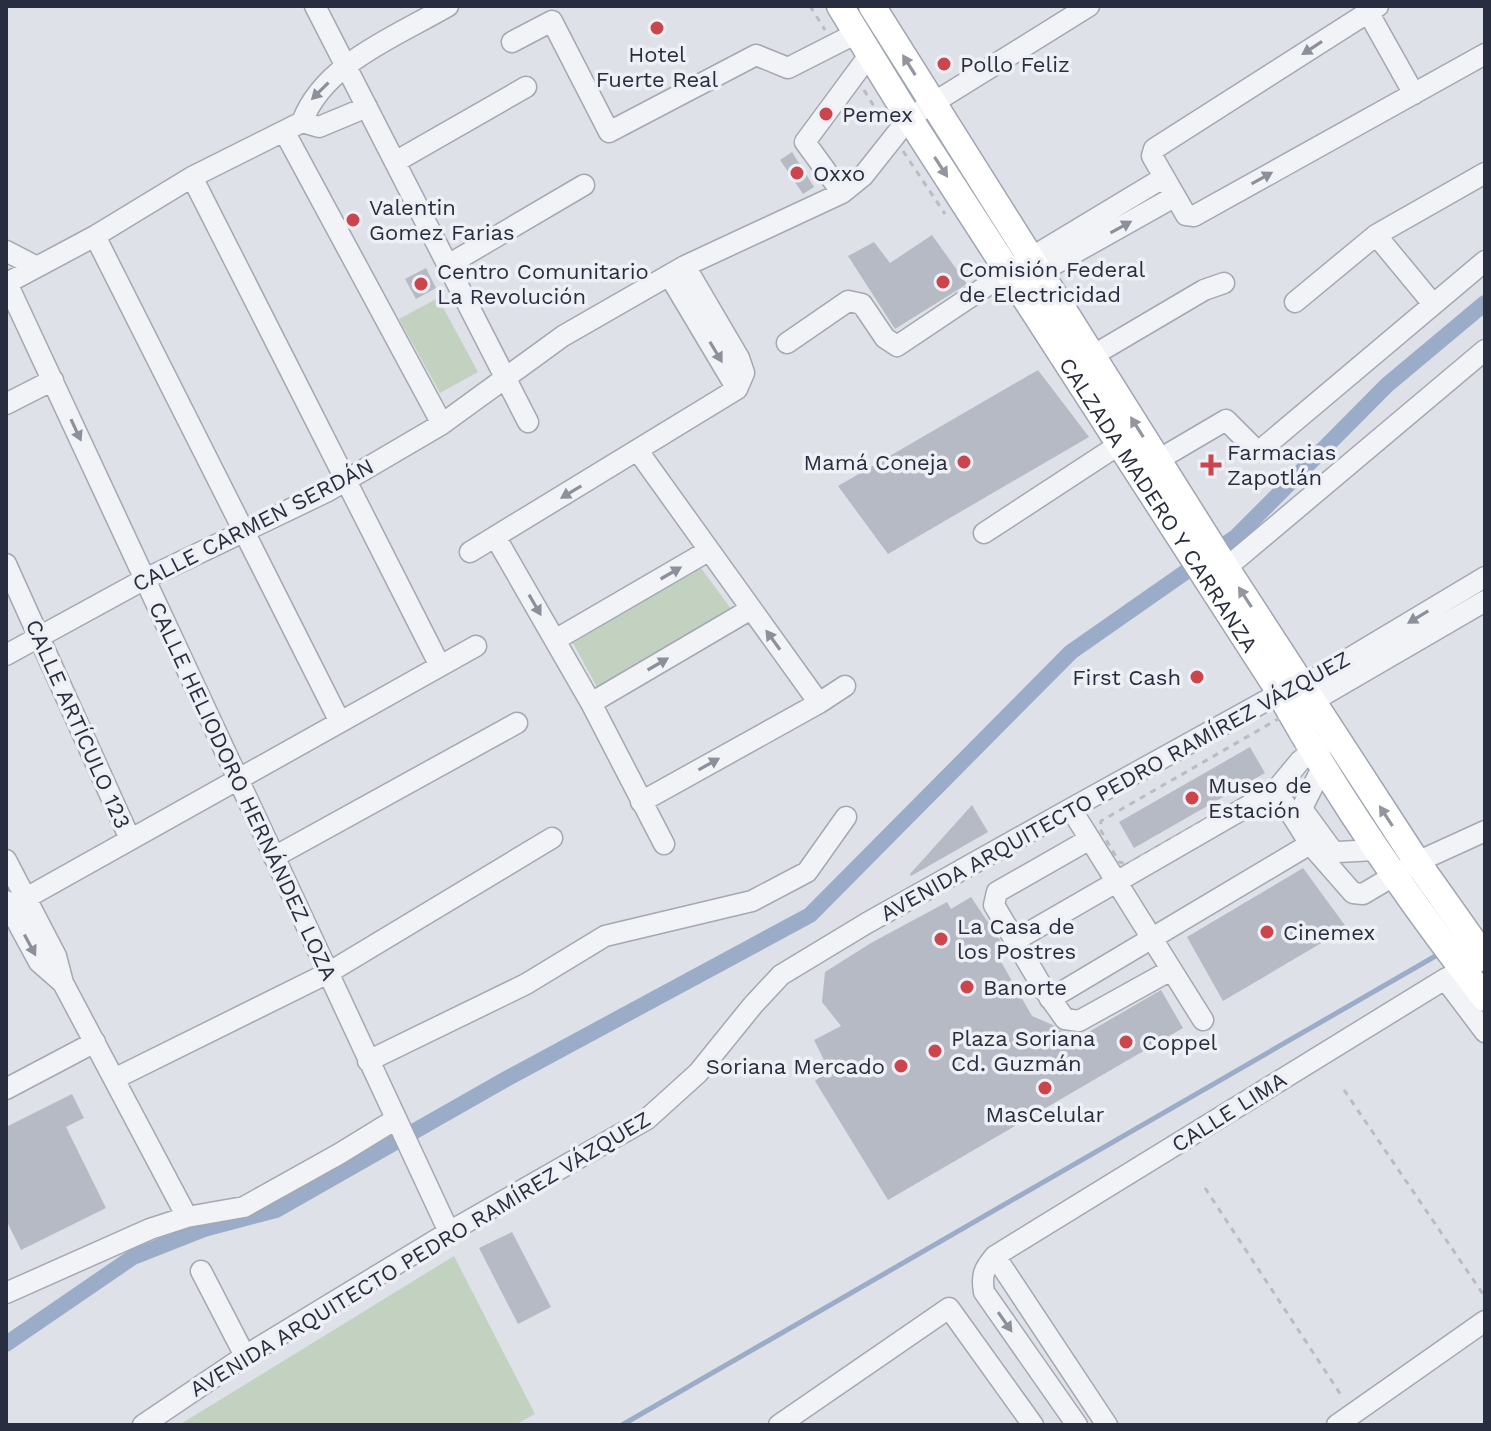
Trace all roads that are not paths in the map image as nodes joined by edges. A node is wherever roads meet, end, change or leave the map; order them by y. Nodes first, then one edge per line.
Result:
1 (315, 6) edge
2 (448, 6) edge
3 (840, 6) edge
4 (872, 6) edge
5 (1082, 8) edge
6 (1373, 9) edge
7 (512, 42) dead end
8 (863, 43) junction
9 (1485, 54) edge
10 (345, 66) junction
11 (526, 87) dead end
12 (1414, 94) junction
13 (932, 102) junction
14 (367, 107) junction
15 (909, 118) junction
16 (293, 126) junction
17 (395, 162) junction
18 (1485, 173) edge
19 (192, 177) junction
20 (1163, 178) junction
21 (584, 185) dead end
22 (842, 193) junction
23 (1174, 197) junction
24 (1376, 235) junction
25 (95, 236) junction
26 (6, 251) edge
27 (1485, 261) edge
28 (448, 265) junction
29 (37, 267) junction
30 (677, 270) junction
31 (1024, 272) junction
32 (7, 282) edge
33 (1224, 283) dead end
34 (1295, 302) dead end
35 (1433, 304) junction
36 (787, 343) dead end
37 (1485, 350) edge
38 (1092, 356) junction
39 (53, 380) junction
40 (506, 380) junction
41 (1102, 394) junction
42 (6, 404) edge
43 (528, 422) dead end
44 (442, 424) junction
45 (1120, 444) junction
46 (638, 451) junction
47 (1158, 460) junction
48 (346, 480) junction
49 (1176, 510) junction
50 (243, 531) junction
51 (984, 533) dead end
52 (496, 538) junction
53 (708, 551) junction
54 (470, 552) dead end
55 (1211, 560) junction
56 (6, 564) edge
57 (1485, 577) edge
58 (145, 579) junction
59 (1485, 601) edge
60 (751, 609) junction
61 (39, 637) junction
62 (555, 640) junction
63 (476, 646) dead end
64 (6, 655) edge
65 (440, 666) junction
66 (845, 686) dead end
67 (1296, 696) junction
68 (591, 703) junction
69 (819, 703) junction
70 (340, 722) junction
71 (517, 723) dead end
72 (1335, 736) junction
73 (1318, 760) junction
74 (238, 779) junction
75 (1276, 790) junction
76 (641, 802) junction
77 (846, 817) dead end
78 (1076, 817) junction
79 (1485, 831) edge
80 (552, 838) dead end
81 (130, 839) junction
82 (1090, 839) junction
83 (664, 844) dead end
84 (1310, 844) junction
85 (1375, 850) junction
86 (274, 857) junction
87 (6, 860) edge
88 (1417, 862) junction
89 (1118, 872) junction
90 (1393, 875) junction
91 (14, 902) edge
92 (1435, 912) junction
93 (1152, 938) junction
94 (1014, 941) junction
95 (1469, 964) edge
96 (1171, 970) junction
97 (328, 973) junction
98 (1485, 998) edge
99 (1050, 999) junction
100 (753, 1005) junction
101 (1203, 1020) dead end
102 (1485, 1032) edge
103 (95, 1042) junction
104 (368, 1061) junction
105 (114, 1079) junction
106 (6, 1089) edge
107 (398, 1123) junction
108 (187, 1217) junction
109 (449, 1232) junction
110 (995, 1256) junction
111 (201, 1271) dead end
112 (6, 1293) edge
113 (1485, 1321) edge
114 (245, 1356) junction
115 (1102, 1419) edge
116 (1345, 1419) edge
117 (143, 1425) edge
118 (779, 1425) edge
119 (1033, 1425) edge
120 (1078, 1425) edge

1 - 10 street
2 - 10 street
3 - 8 main road, CALZADA MADERO Y CARRANZA
13 -> 4 main road, CALZADA MADERO Y CARRANZA
5 - 13 street, CALLE CARMEN SERDÁN
6 - 12 street
6 -> 20 street
7 - 8 street
8 - 15 main road, CALZADA MADERO Y CARRANZA
8 - 22 street
9 - 12 street
10 - 14 street
10 -> 16 street
11 - 17 street
23 -> 12 street
13 - 15 street, CALLE CARMEN SERDÁN
13 - 31 main road, CALZADA MADERO Y CARRANZA
14 - 16 street
14 - 17 street
15 - 22 street, CALLE CARMEN SERDÁN
15 -> 31 main road, CALZADA MADERO Y CARRANZA
16 - 19 street
16 - 44 street
17 - 28 street
18 - 24 street
19 - 25 street
19 - 48 street
20 - 23 street
20 - 31 street
21 - 28 street
22 - 30 street, CALLE CARMEN SERDÁN
31 -> 23 street
24 - 34 street
24 - 35 street
25 - 29 street
25 - 50 street
26 - 29 street
27 - 35 street
28 - 40 street
29 - 32 street
30 - 40 street, CALLE CARMEN SERDÁN
30 - 46 street
31 - 36 street
31 - 38 main road, CALZADA MADERO Y CARRANZA
31 - 41 main road, CALZADA MADERO Y CARRANZA
32 - 39 street, CALLE HELIODORO HERNÁNDEZ LOZA
33 - 38 street
35 - 47 street
37 - 55 street
38 - 41 main road, CALZADA MADERO Y CARRANZA
39 - 42 street
39 -> 58 street, CALLE HELIODORO HERNÁNDEZ LOZA
40 - 43 street
40 - 44 street, CALLE CARMEN SERDÁN
41 - 45 main road, CALZADA MADERO Y CARRANZA
47 -> 41 main road, CALZADA MADERO Y CARRANZA
44 - 48 street, CALLE CARMEN SERDÁN
45 - 49 main road, CALZADA MADERO Y CARRANZA
45 - 51 street
46 -> 52 street
46 - 53 street
47 - 49 main road, CALZADA MADERO Y CARRANZA
48 - 50 street, CALLE CARMEN SERDÁN
48 - 65 street
49 - 55 main road, CALZADA MADERO Y CARRANZA
50 - 58 street, CALLE CARMEN SERDÁN
50 - 70 street
52 - 54 street
52 -> 62 street
53 - 60 street
62 -> 53 street
55 - 67 main road, CALZADA MADERO Y CARRANZA
56 - 61 street, CALLE ARTÍCULO 123
57 -> 67 street, AVENIDA ARQUITECTO PEDRO RAMÍREZ VÁZQUEZ
58 - 61 street, CALLE CARMEN SERDÁN
58 - 74 street, CALLE HELIODORO HERNÁNDEZ LOZA
59 - 67 street, AVENIDA ARQUITECTO PEDRO RAMÍREZ VÁZQUEZ
68 -> 60 street
69 -> 60 street
61 - 64 street, CALLE CARMEN SERDÁN
61 - 81 street, CALLE ARTÍCULO 123
62 - 68 street
63 - 65 street
65 - 70 street
66 - 69 street
67 - 72 main road, CALZADA MADERO Y CARRANZA
67 - 73 main road, CALZADA MADERO Y CARRANZA
67 - 78 street, AVENIDA ARQUITECTO PEDRO RAMÍREZ VÁZQUEZ
67 - 100 street, AVENIDA ARQUITECTO PEDRO RAMÍREZ VÁZQUEZ
68 - 76 street
76 -> 69 street
70 - 74 street
71 - 86 street
72 - 73 street
88 -> 72 main road, CALZADA MADERO Y CARRANZA
73 - 75 street
73 - 85 main road, CALZADA MADERO Y CARRANZA
73 - 85 street
74 - 81 street
74 - 86 street, CALLE HELIODORO HERNÁNDEZ LOZA
75 - 84 street
75 - 89 street
76 - 83 street
77 - 104 street
78 - 82 street
78 - 100 street, AVENIDA ARQUITECTO PEDRO RAMÍREZ VÁZQUEZ
79 - 88 street
80 - 97 street
81 - 91 street
82 - 89 street
82 - 94 street
84 - 90 street
84 - 93 street
85 - 90 main road, CALZADA MADERO Y CARRANZA
86 - 97 street, CALLE HELIODORO HERNÁNDEZ LOZA
87 - 91 street
88 - 90 street
88 - 92 main road, CALZADA MADERO Y CARRANZA
89 - 93 street
89 - 94 street
90 - 92 main road, CALZADA MADERO Y CARRANZA
91 - 103 street
92 - 95 main road, CALZADA MADERO Y CARRANZA
93 - 96 street
93 - 99 street
94 - 99 street
95 - 98 main road, CALZADA MADERO Y CARRANZA
95 - 102 street
95 - 110 street, CALLE LIMA
96 - 99 street
96 - 101 street
97 - 104 street, CALLE HELIODORO HERNÁNDEZ LOZA
97 - 105 street
100 - 109 street, AVENIDA ARQUITECTO PEDRO RAMÍREZ VÁZQUEZ
103 - 105 street
103 - 106 street
104 - 107 street, CALLE HELIODORO HERNÁNDEZ LOZA
105 - 108 street
107 - 108 street
107 - 109 street, CALLE HELIODORO HERNÁNDEZ LOZA
108 - 112 street
109 - 114 street, AVENIDA ARQUITECTO PEDRO RAMÍREZ VÁZQUEZ
110 - 115 street
110 -> 120 street
111 - 114 street
113 - 116 street
114 - 117 street, AVENIDA ARQUITECTO PEDRO RAMÍREZ VÁZQUEZ
115 - 120 street
118 - 119 street

